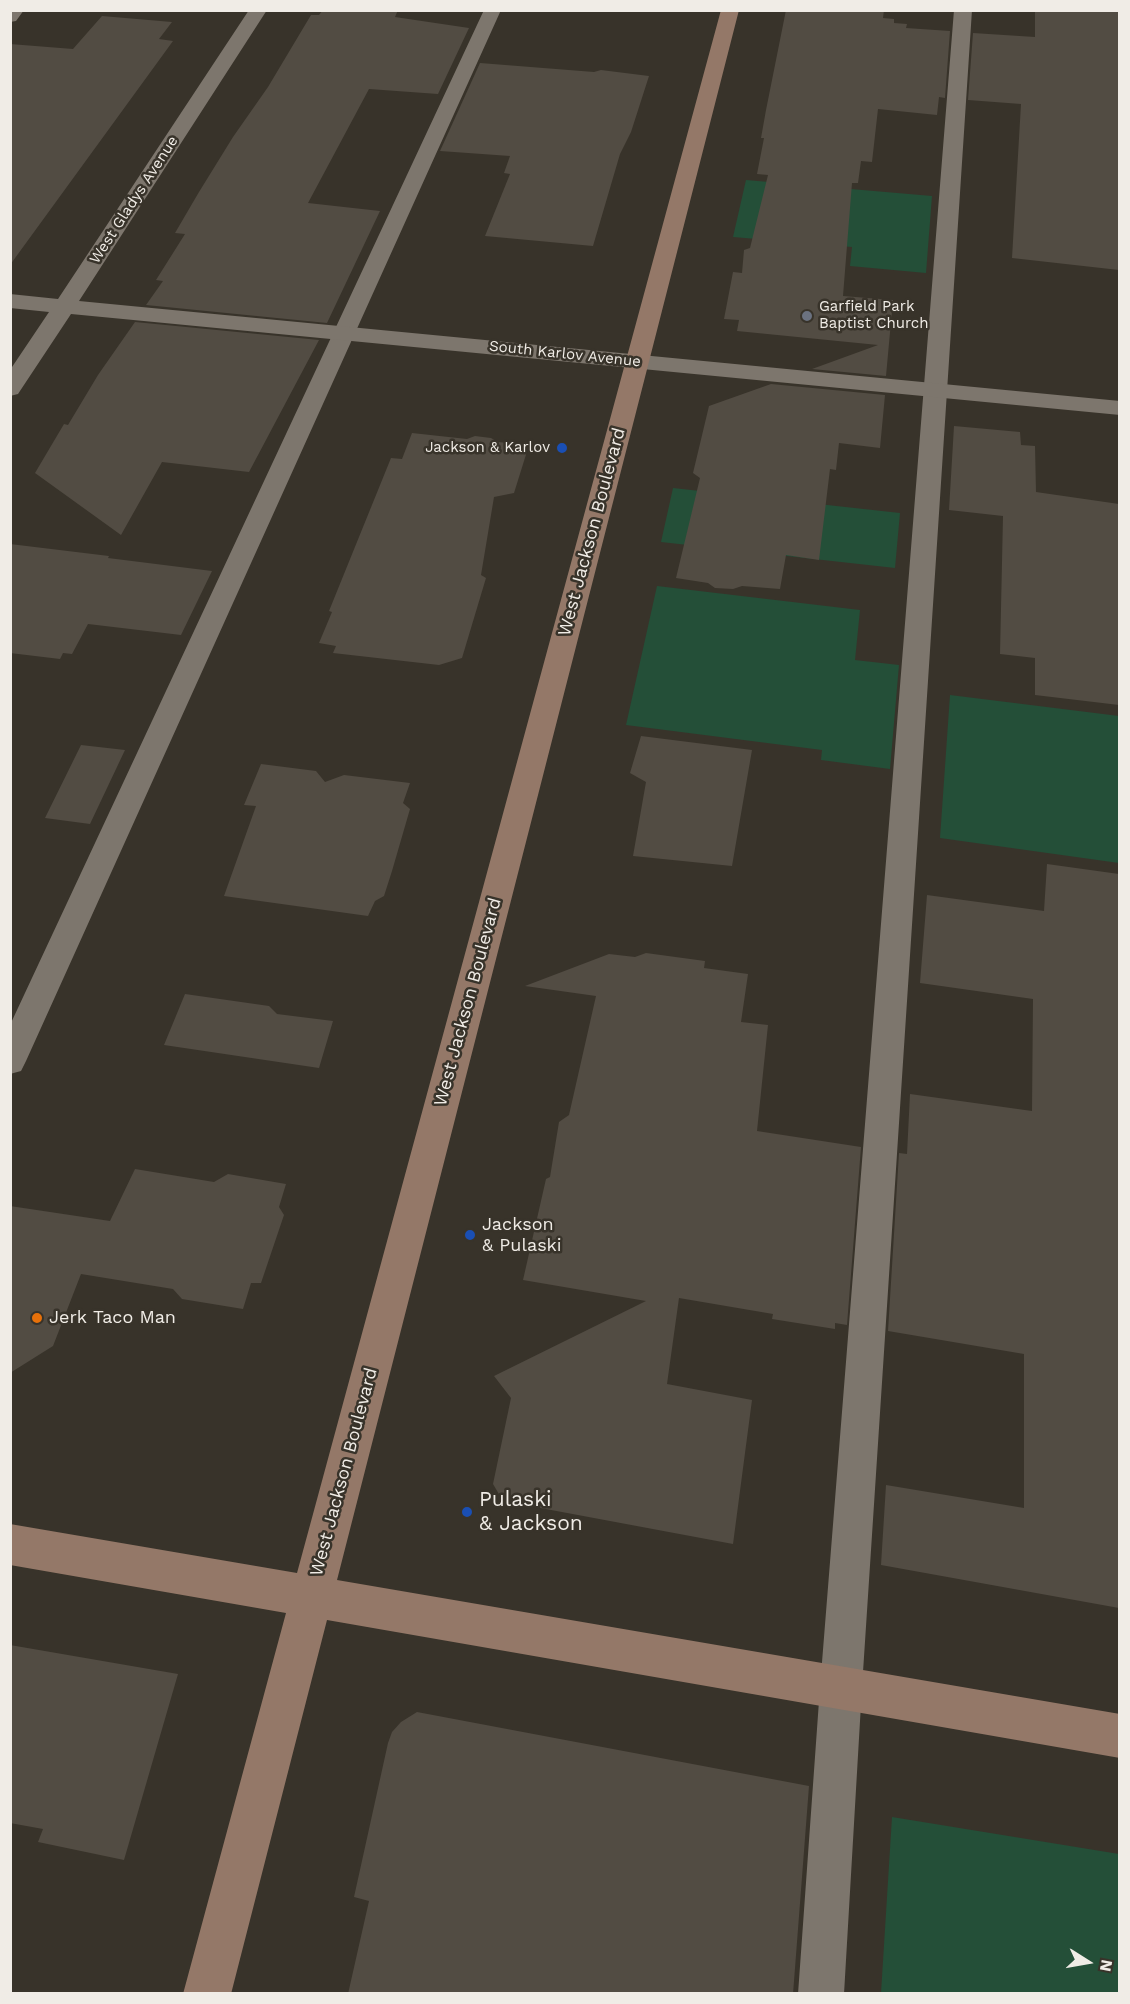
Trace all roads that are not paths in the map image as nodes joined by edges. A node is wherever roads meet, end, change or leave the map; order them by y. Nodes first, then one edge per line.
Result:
1 (16, 10) edge
2 (258, 10) edge
3 (493, 10) edge
4 (730, 10) edge
5 (963, 10) edge
6 (10, 17) edge
7 (10, 301) edge
8 (65, 306) junction
9 (345, 333) junction
10 (637, 361) junction
11 (10, 389) edge
12 (936, 390) junction
13 (1119, 408) edge
14 (10, 1061) edge
15 (10, 1544) edge
16 (312, 1596) junction
17 (841, 1687) junction
18 (1119, 1736) edge
19 (207, 1994) edge
20 (821, 1994) edge

1 - 6 lane
2 - 8 street, West Gladys Avenue
3 - 9 lane
4 - 10 street, West Jackson Boulevard
5 - 12 lane
7 - 8 street, South Karlov Avenue
8 - 9 street, South Karlov Avenue
8 - 11 street, West Gladys Avenue
9 - 10 street, South Karlov Avenue
9 - 14 lane
10 - 12 street, South Karlov Avenue
10 - 16 street, West Jackson Boulevard
12 - 13 street, South Karlov Avenue
12 - 17 lane
15 - 16 street
16 - 17 street
16 - 19 street, West Jackson Boulevard
17 - 18 street
17 - 20 lane

